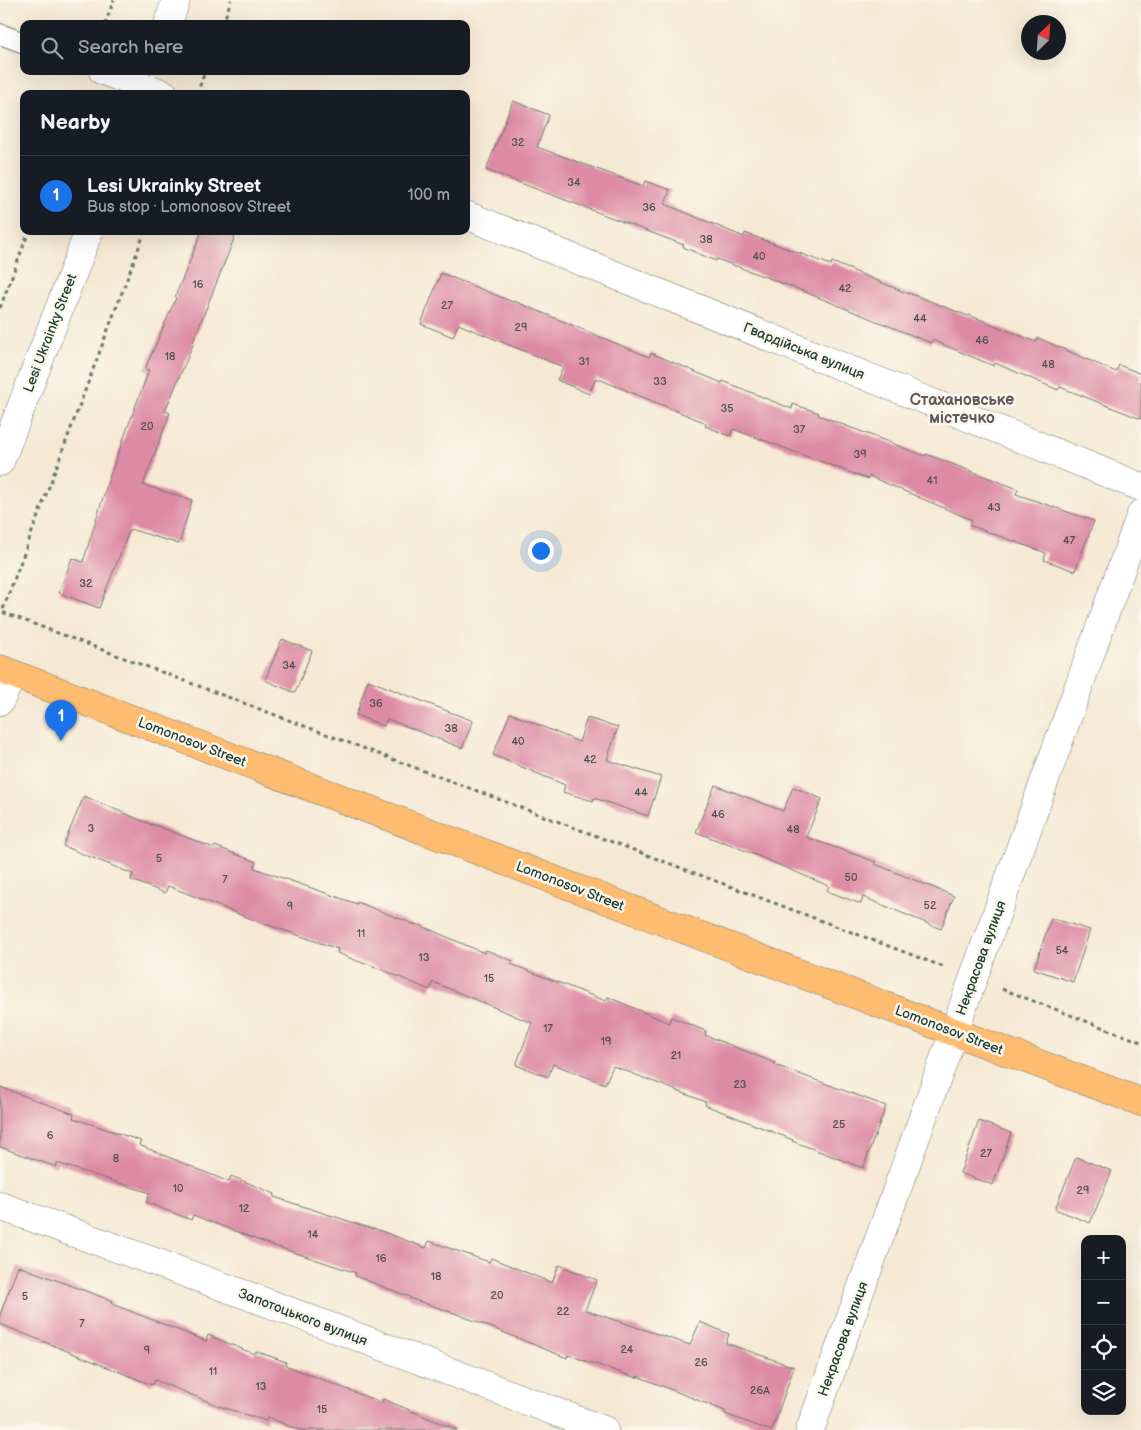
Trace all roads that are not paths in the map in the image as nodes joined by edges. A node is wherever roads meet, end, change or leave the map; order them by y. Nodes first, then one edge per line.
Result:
1 (176, 0) edge
2 (169, 20) edge
3 (0, 34) edge
4 (20, 42) edge
5 (116, 75) edge
6 (151, 86) edge
7 (470, 217) edge
8 (87, 235) edge
9 (0, 462) edge
10 (1141, 487) edge
11 (1141, 514) edge
12 (6, 672) edge
13 (0, 701) edge
14 (954, 1032) junction
15 (1141, 1102) edge
16 (0, 1206) edge
17 (604, 1430) edge
18 (810, 1430) edge

1 - 2 street
3 - 4 lane
5 - 6 street
7 - 10 street, Гвардійська вулиця
8 - 9 street, Lesi Ukrainky Street
11 - 14 street, Некрасова вулиця
12 - 13 street
12 - 14 main road, Lomonosov Street
14 - 15 main road, Lomonosov Street
14 - 18 street, Некрасова вулиця
16 - 17 street, Запотоцького вулиця

